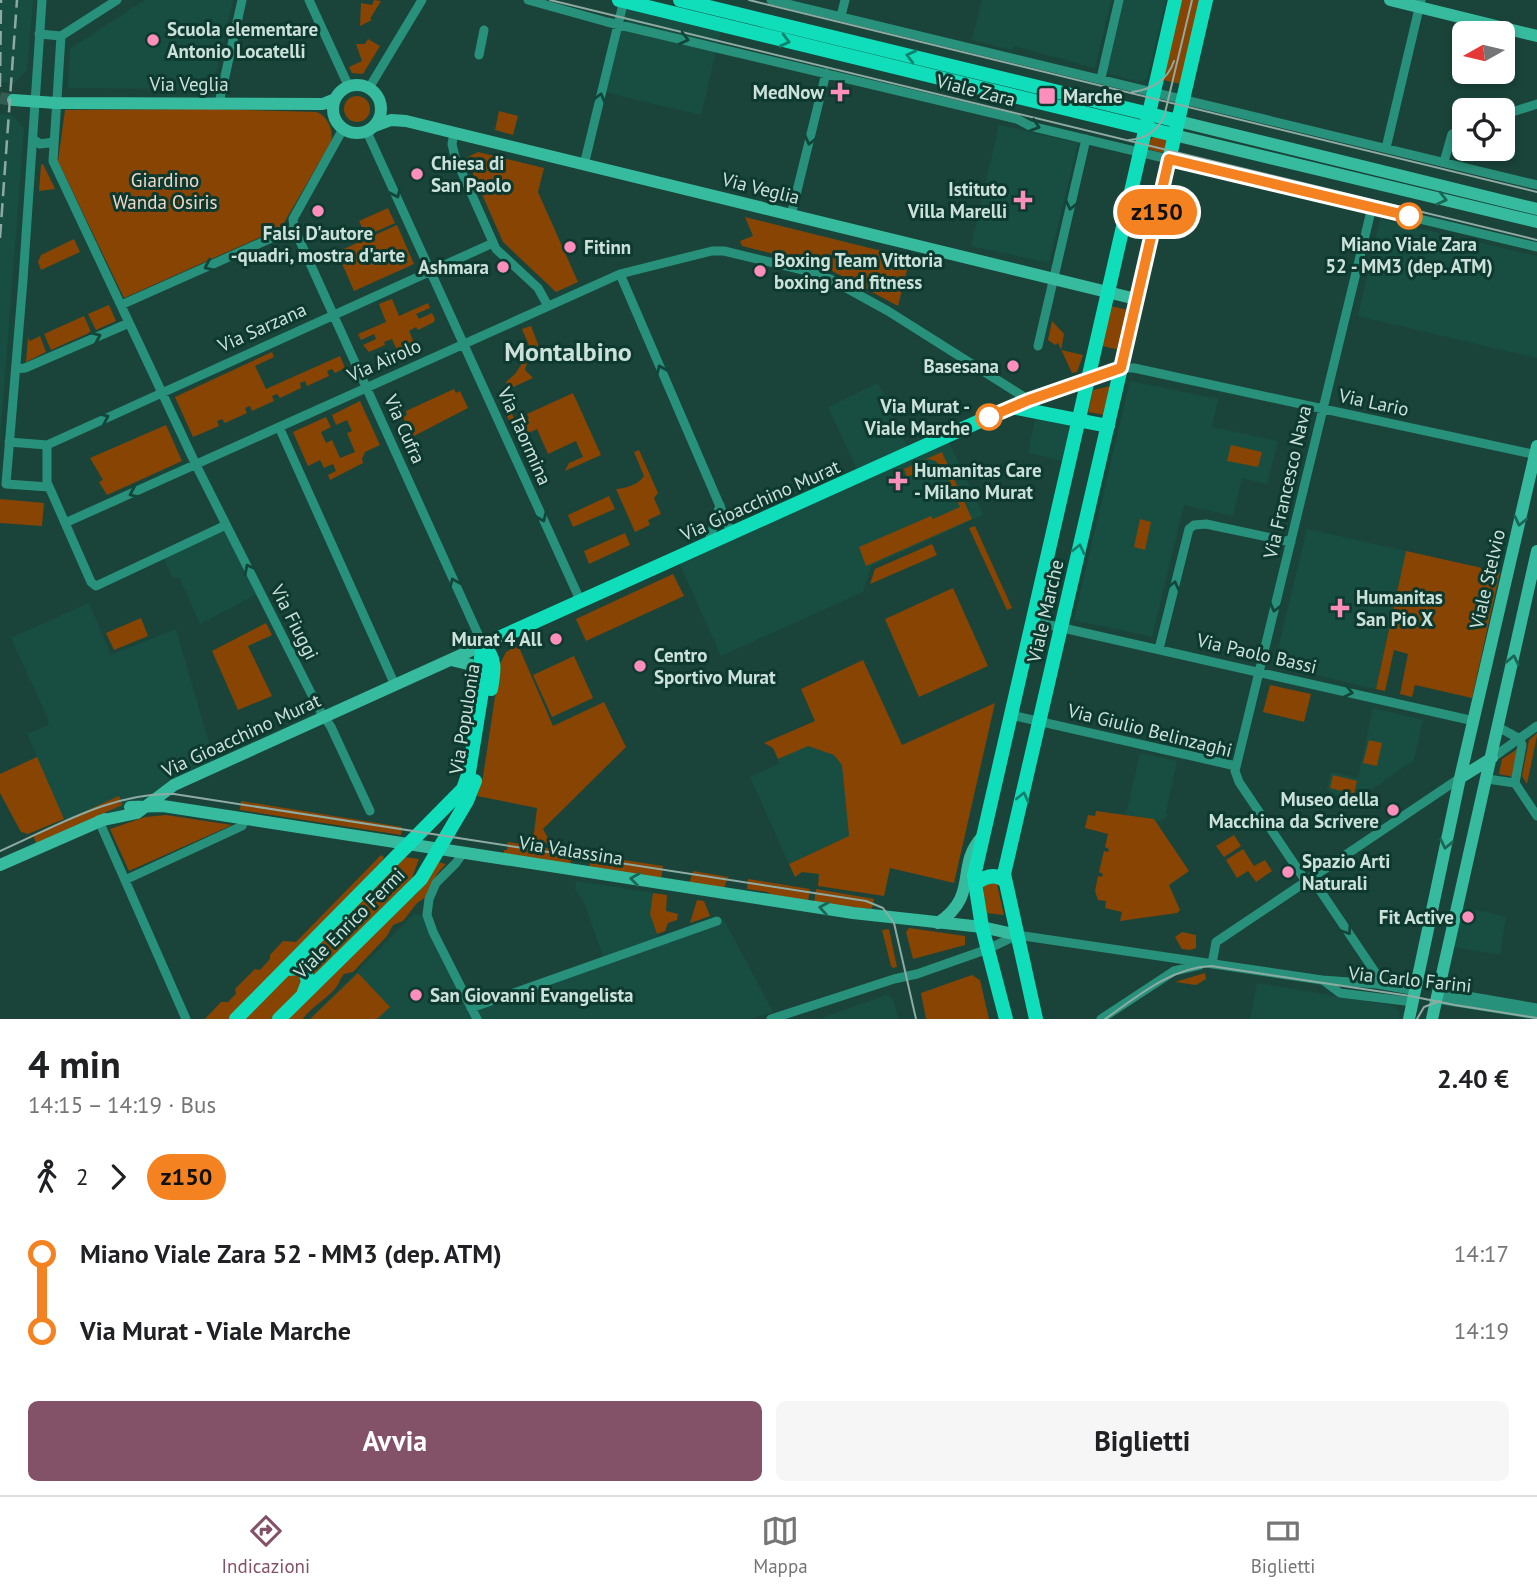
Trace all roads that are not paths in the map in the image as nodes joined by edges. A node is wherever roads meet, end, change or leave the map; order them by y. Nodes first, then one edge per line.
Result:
1 (42, 0) edge
2 (117, 0) edge
3 (243, 0) edge
4 (309, 0) edge
5 (422, 0) edge
6 (528, 0) edge
7 (622, 0) edge
8 (680, 0) edge
9 (771, 0) edge
10 (845, 0) edge
11 (1119, 0) edge
12 (1175, 0) edge
13 (1206, 0) edge
14 (1390, 0) edge
15 (1420, 4) edge
16 (841, 16) junction
17 (619, 20) junction
18 (484, 30) dead end
19 (39, 34) junction
20 (61, 36) junction
21 (1537, 36) edge
22 (479, 55) dead end
23 (826, 74) junction
24 (1101, 78) junction
25 (349, 87) junction
26 (369, 88) junction
27 (1153, 92) junction
28 (1183, 98) junction
29 (13, 100) tunnel mouth
30 (379, 100) junction
31 (35, 102) junction
32 (56, 103) junction
33 (219, 103) junction
34 (1537, 104) edge
35 (330, 105) junction
36 (1515, 111) edge
37 (406, 121) junction
38 (1147, 121) junction
39 (1176, 128) junction
40 (371, 129) junction
41 (343, 130) junction
42 (454, 133) junction
43 (1452, 134) edge
44 (33, 139) junction
45 (1086, 139) junction
46 (54, 142) junction
47 (1386, 148) junction
48 (1140, 152) junction
49 (42, 159) junction
50 (1169, 159) junction
51 (1444, 162) junction
52 (584, 165) junction
53 (1537, 185) edge
54 (1372, 206) junction
55 (1537, 209) edge
56 (791, 215) junction
57 (1537, 222) edge
58 (294, 228) junction
59 (493, 243) junction
60 (1537, 247) edge
61 (432, 270) junction
62 (620, 274) junction
63 (1054, 279) junction
64 (1108, 292) junction
65 (1136, 299) junction
66 (121, 306) junction
67 (548, 306) junction
68 (333, 314) junction
69 (130, 323) junction
70 (464, 343) junction
71 (1038, 346) dead end
72 (1121, 368) junction
73 (16, 369) junction
74 (1088, 379) junction
75 (366, 387) junction
76 (162, 391) junction
77 (1029, 400) junction
78 (1011, 407) junction
79 (1323, 408) junction
80 (1079, 420) junction
81 (1108, 426) junction
82 (279, 427) junction
83 (9, 442) junction
84 (47, 444) junction
85 (1536, 452) edge
86 (196, 465) junction
87 (49, 487) junction
88 (720, 505) junction
89 (65, 523) junction
90 (226, 525) junction
91 (732, 534) junction
92 (1291, 542) junction
93 (708, 544) junction
94 (1537, 551) edge
95 (580, 602) junction
96 (1032, 621) junction
97 (1061, 628) junction
98 (483, 645) junction
99 (1159, 649) junction
100 (451, 660) junction
101 (1259, 672) junction
102 (484, 678) junction
103 (395, 685) junction
104 (1011, 715) junction
105 (325, 717) junction
106 (1040, 721) junction
107 (1474, 721) junction
108 (1537, 726) edge
109 (1498, 727) junction
110 (1520, 739) junction
111 (1492, 758) junction
112 (1236, 766) junction
113 (1460, 778) junction
114 (1487, 779) junction
115 (1516, 783) junction
116 (174, 785) junction
117 (138, 809) junction
118 (178, 810) junction
119 (370, 811) dead end
120 (1537, 817) edge
121 (245, 820) junction
122 (99, 821) junction
123 (982, 837) junction
124 (376, 839) junction
125 (409, 844) junction
126 (438, 849) junction
127 (463, 853) junction
128 (976, 862) junction
129 (1006, 863) junction
130 (0, 865) edge
131 (386, 867) junction
132 (1308, 878) junction
133 (125, 880) junction
134 (1005, 881) junction
135 (975, 884) junction
136 (717, 921) dead end
137 (938, 923) junction
138 (982, 927) junction
139 (1017, 935) junction
140 (988, 949) junction
141 (1216, 964) junction
142 (286, 969) junction
143 (1322, 981) junction
144 (1377, 984) junction
145 (1438, 995) junction
146 (302, 996) junction
147 (1414, 996) junction
148 (471, 1008) junction
149 (1537, 1008) edge
150 (800, 1014) edge
151 (1537, 1015) edge
152 (186, 1019) edge
153 (236, 1019) edge
154 (279, 1019) edge
155 (477, 1019) edge
156 (771, 1019) edge
157 (1006, 1019) edge
158 (1036, 1019) edge
159 (1101, 1019) edge
160 (1409, 1019) edge
161 (1432, 1019) edge

1 - 19 street
2 - 20 street
3 - 33 street
4 - 25 street
5 - 26 street
6 - 17 street, Viale Zara
7 - 17 street, Viale Zara
7 -> 38 main road, Viale Zara
38 -> 8 main road, Viale Zara
9 - 16 street, Viale Zara
10 - 16 street
11 - 24 street
12 - 27 main road, Viale Marche
13 - 28 main road, Viale Marche
14 - 15 main road
15 - 21 main road
15 - 47 street
16 - 24 street, Viale Zara
17 -> 23 street, Viale Zara
52 -> 17 street
18 - 22 street
19 - 20 street
19 - 31 street
20 - 32 street
23 -> 45 street, Viale Zara
23 -> 56 street
24 - 27 street, Viale Zara
25 - 26 main road
25 - 35 main road
26 - 30 main road
27 - 28 street, Viale Zara
27 - 38 main road, Viale Marche
28 - 39 main road, Viale Marche
28 - 47 street, Viale Zara
29 - 31 main road, Via Veglia
30 - 37 main road, Via Veglia
30 - 40 main road
31 - 32 main road, Via Veglia
31 - 44 street
32 - 33 main road, Via Veglia
32 - 46 street
33 - 35 main road, Via Veglia
34 - 36 street
35 - 41 main road
37 - 40 main road, Via Veglia
37 - 42 main road, Via Veglia
38 - 39 main road, Viale Zara
38 - 48 main road, Viale Marche
39 - 50 main road, Viale Marche
39 - 55 main road, Viale Zara
39 -> 57 main road, Viale Zara
40 - 41 main road
40 -> 61 street, Via Taormina
41 - 58 street
42 - 52 main road, Via Veglia
42 - 59 street
43 - 51 street
44 - 46 street
44 - 49 street
45 - 48 street, Viale Zara
45 -> 63 street
46 - 49 street
47 - 51 street, Viale Zara
48 - 50 street, Viale Zara
48 - 64 main road, Viale Marche
49 - 66 street, Via Fiuggi
49 - 73 street
50 - 54 street, Viale Zara
50 - 65 main road, Viale Marche
51 - 53 street, Viale Zara
52 - 56 main road, Via Veglia
54 - 60 street, Viale Zara
54 - 79 street, Via Francesco Nava
56 - 63 main road, Via Veglia
58 -> 66 street
58 - 68 street, Via Cufra
59 - 61 street, Via Sarzana
59 - 67 street
61 - 68 street, Via Sarzana
61 - 70 street, Via Taormina
62 - 67 street, Via Airolo
62 - 77 street, Via Airolo
88 -> 62 street
63 - 64 main road, Via Veglia
63 - 71 street
64 - 65 main road
64 - 74 main road, Viale Marche
65 - 72 main road, Viale Marche
66 - 69 street, Via Fiuggi
67 - 70 street, Via Airolo
68 - 75 street, Via Cufra
68 - 76 street, Via Sarzana
73 -> 69 street
69 - 76 street, Via Fiuggi
70 - 75 street, Via Airolo
70 -> 95 street, Via Taormina
72 - 74 main road
72 - 79 street, Via Lario
72 - 81 main road, Viale Marche
73 - 83 street
74 - 77 main road, Via Gioacchino Murat
74 - 80 main road, Viale Marche
75 - 82 street, Via Airolo
98 -> 75 street, Via Cufra
84 -> 76 street, Via Sarzana
76 - 86 street, Via Fiuggi
77 - 78 main road, Via Gioacchino Murat
78 - 80 main road
78 - 91 main road, Via Gioacchino Murat
79 - 85 street, Via Lario
79 - 92 street, Via Francesco Nava
80 - 81 main road
80 - 96 main road, Viale Marche
97 -> 81 main road, Viale Marche
82 - 86 street, Via Airolo
82 - 103 street
83 - 84 street
83 - 87 street
84 - 87 street
85 -> 107 main road, Viale Stelvio
86 -> 89 street, Via Airolo
86 - 90 street, Via Fiuggi
87 - 89 street
88 - 91 street
88 - 93 street
89 - 90 street
105 -> 90 street, Via Fiuggi
91 - 93 main road, Via Gioacchino Murat
99 -> 92 street
92 -> 101 street, Via Francesco Nava
93 - 95 main road, Via Gioacchino Murat
109 -> 94 main road
95 - 98 main road, Via Gioacchino Murat
96 - 97 street, Via Paolo Bassi
96 - 104 main road, Viale Marche
97 - 99 street, Via Paolo Bassi
97 - 106 main road, Viale Marche
98 - 100 main road, Via Gioacchino Murat
98 - 102 main road, Via Populonia
98 - 126 main road, Via Populonia
99 - 101 street, Via Paolo Bassi
100 - 102 main road
100 - 103 main road, Via Gioacchino Murat
101 -> 107 street, Via Paolo Bassi
101 - 112 street, Via Francesco Nava
102 - 125 main road, Via Populonia
103 - 105 main road, Via Gioacchino Murat
104 - 106 street, Via Giulio Belinzaghi
104 - 123 main road, Viale Marche
105 - 116 main road, Via Gioacchino Murat
105 - 119 street, Via Fiuggi
106 - 112 street, Via Giulio Belinzaghi
129 -> 106 main road, Viale Marche
107 - 113 main road, Viale Stelvio
108 - 110 street
109 - 110 street
109 - 111 main road
110 - 111 street
110 - 115 street
111 - 113 main road
111 - 114 main road
112 - 132 street, Via Giulio Belinzaghi
113 - 114 main road
113 - 132 street
113 -> 147 main road
114 - 115 street
114 - 145 main road
115 - 120 street
116 - 117 main road, Via Gioacchino Murat
116 - 118 main road
117 - 118 main road, Via Valassina
117 - 122 main road, Via Gioacchino Murat
118 - 121 main road, Via Valassina
121 - 124 main road, Via Valassina
121 - 133 street
122 - 130 main road, Via Gioacchino Murat
122 - 133 street
123 - 128 main road, Viale Marche
123 - 137 main road
124 - 125 main road, Via Valassina
124 - 131 main road, Viale Enrico Fermi
125 - 126 main road, Via Valassina
125 - 131 main road, Viale Enrico Fermi
126 - 127 main road, Via Valassina
126 - 146 main road, Viale Enrico Fermi
137 -> 127 main road, Via Valassina
127 - 148 street
128 - 129 main road
128 - 135 main road, Viale Marche
129 - 134 main road, Viale Marche
131 - 142 main road, Viale Enrico Fermi
132 - 141 street
132 -> 144 street, Via Giulio Belinzaghi
133 - 152 street
134 - 135 main road
134 - 139 main road, Viale Marche
135 - 138 main road, Viale Marche
136 - 148 street
137 - 138 main road, Via Valassina
138 - 139 main road, Via Valassina
138 - 140 main road, Viale Marche
139 - 140 street
139 - 141 street, Via Carlo Farini
139 - 158 main road, Viale Marche
140 - 150 street
140 - 157 main road, Viale Marche
141 - 143 street, Via Carlo Farini
141 - 159 street
142 - 146 main road
142 - 153 main road, Viale Enrico Fermi
143 - 144 street, Via Carlo Farini
143 - 147 street, Via Carlo Farini
144 - 147 street, Via Carlo Farini
145 - 147 main road, Via Carlo Farini
145 - 149 street, Via Carlo Farini
145 - 151 street, Via Carlo Farini
145 - 161 main road
146 - 154 main road, Viale Enrico Fermi
147 - 160 main road
148 - 155 street
150 - 156 street

